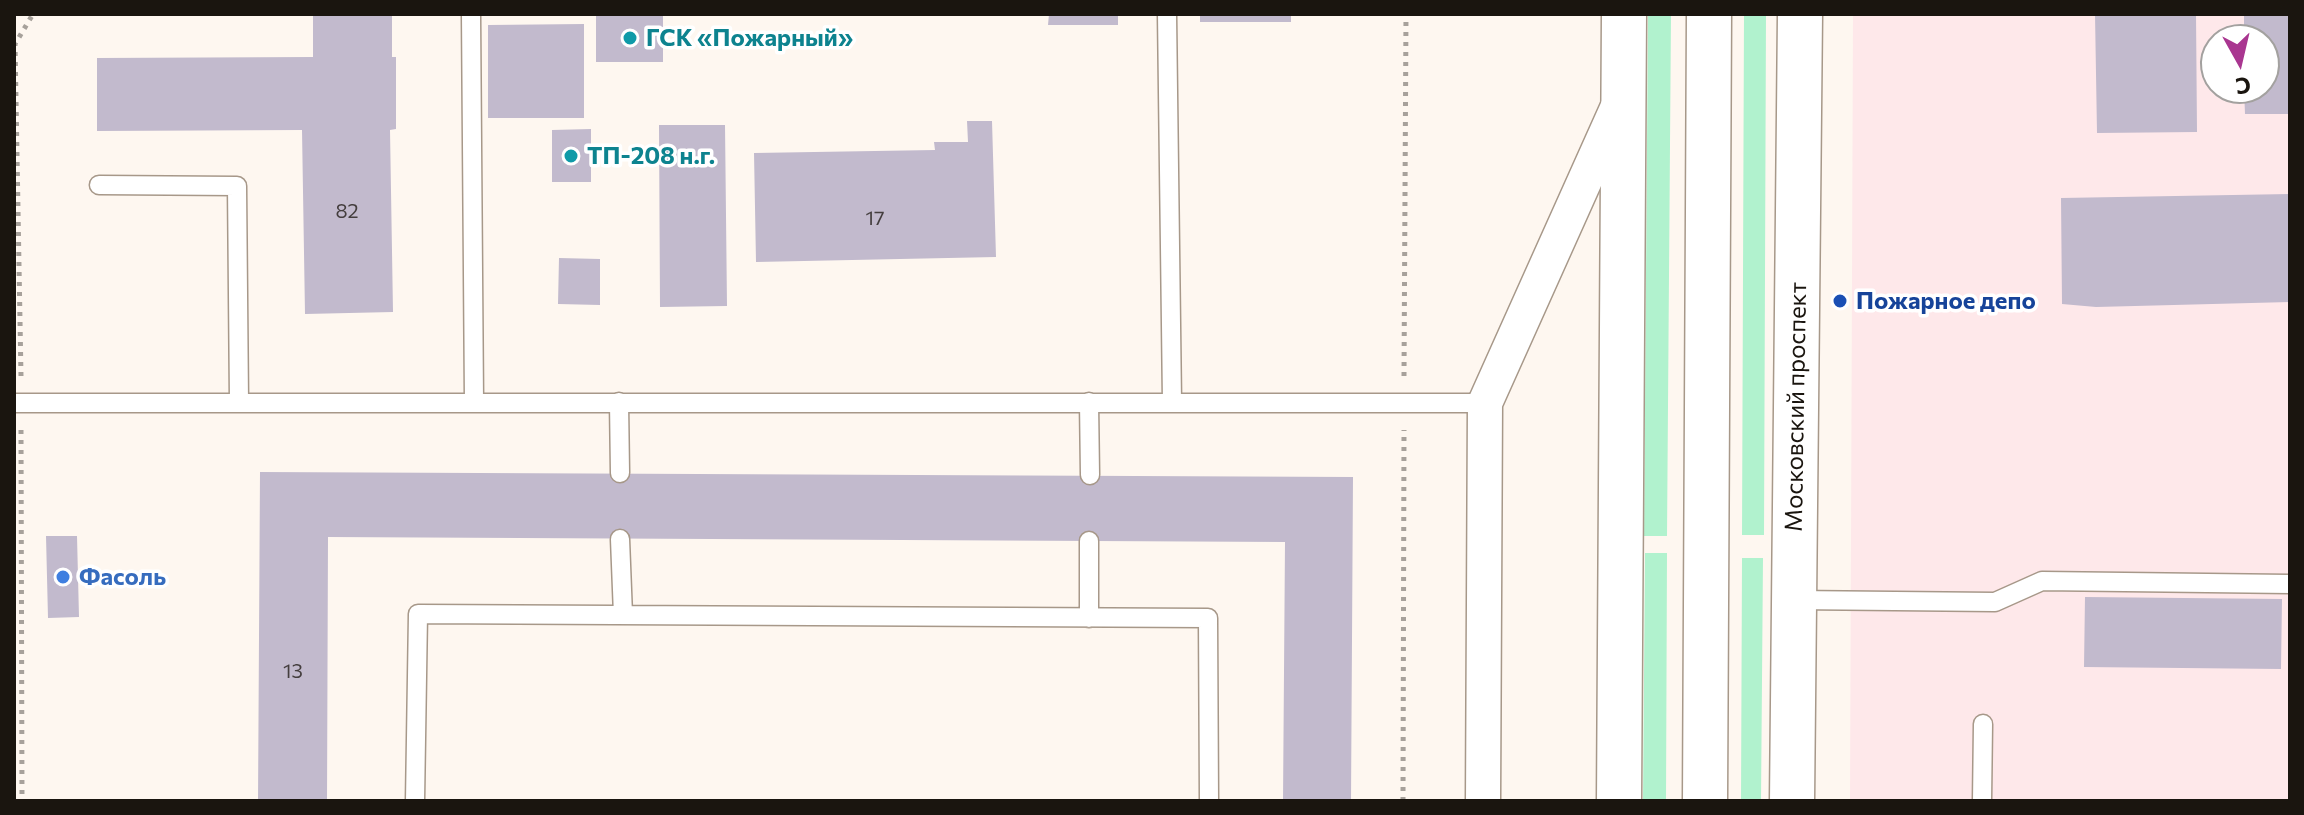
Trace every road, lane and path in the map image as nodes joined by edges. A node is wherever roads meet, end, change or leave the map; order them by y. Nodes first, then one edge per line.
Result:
1 (471, 14) edge
2 (1167, 14) edge
3 (1624, 14) edge
4 (1709, 14) edge
5 (1800, 14) edge
6 (1623, 95) junction
7 (99, 185) dead end
8 (239, 402) junction
9 (474, 402) junction
10 (619, 402) junction
11 (1089, 402) junction
12 (1172, 402) junction
13 (14, 403) edge
14 (1485, 403) junction
15 (620, 473) dead end
16 (1090, 475) dead end
17 (620, 539) dead end
18 (1089, 541) dead end
19 (2290, 584) edge
20 (1794, 600) junction
21 (623, 615) junction
22 (1089, 618) junction
23 (1983, 724) dead end
24 (415, 801) edge
25 (1209, 801) edge
26 (1483, 801) edge
27 (1619, 801) edge
28 (1705, 801) edge
29 (1792, 801) edge
30 (1982, 801) edge

1 - 9 lane
2 - 12 lane
3 - 6 main road
4 - 28 main road
5 - 20 main road, Московский проспект
6 - 14 street
6 - 27 main road
7 - 8 lane
8 - 9 lane
8 - 13 lane
9 - 10 lane
10 - 11 lane
10 - 15 lane
11 - 12 lane
11 - 16 lane
12 - 14 lane
14 - 26 street
17 - 21 lane
18 - 22 lane
19 - 20 lane
20 - 29 main road, Московский проспект
21 - 22 lane
21 - 24 lane
22 - 25 lane
23 - 30 lane

